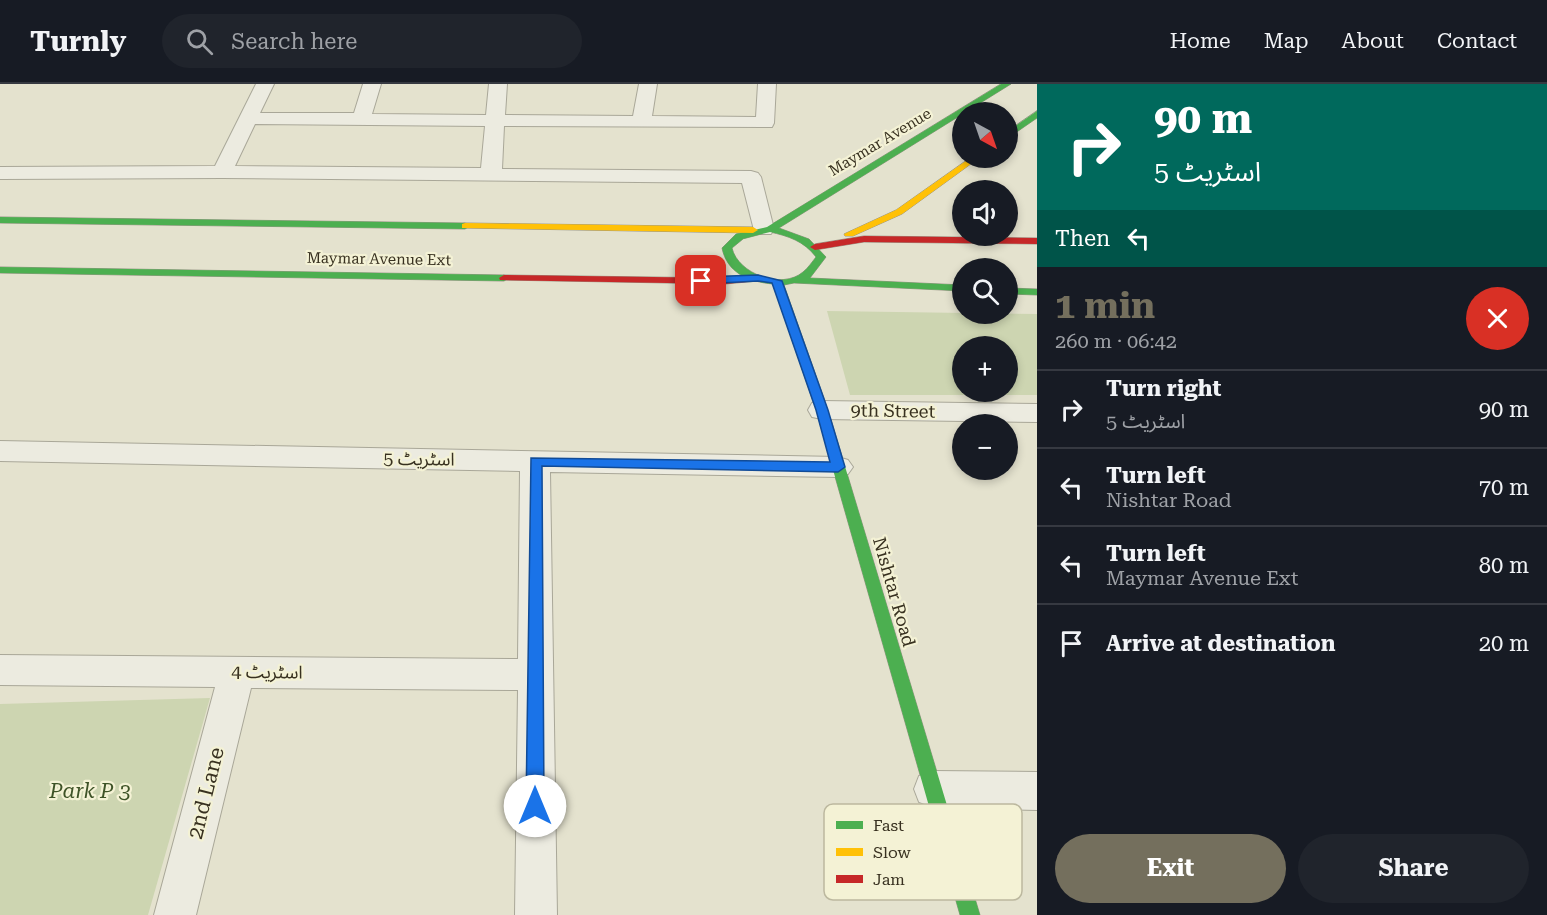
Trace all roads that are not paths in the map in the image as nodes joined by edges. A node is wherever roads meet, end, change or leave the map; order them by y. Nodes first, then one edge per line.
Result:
1 (265, 84) edge
2 (372, 84) edge
3 (498, 84) edge
4 (648, 84) edge
5 (767, 84) edge
6 (1008, 84) edge
7 (1037, 114) edge
8 (248, 118) junction
9 (361, 120) junction
10 (495, 122) junction
11 (641, 123) junction
12 (1018, 128) edge
13 (961, 168) edge
14 (222, 172) junction
15 (0, 173) edge
16 (491, 174) junction
17 (0, 220) edge
18 (762, 230) junction
19 (1037, 242) edge
20 (812, 245) junction
21 (0, 270) edge
22 (758, 278) junction
23 (795, 280) junction
24 (777, 281) junction
25 (952, 287) edge
26 (1018, 291) edge
27 (1037, 292) edge
28 (822, 410) junction
29 (1037, 413) edge
30 (0, 451) edge
31 (535, 461) junction
32 (838, 467) junction
33 (0, 670) edge
34 (237, 672) junction
35 (534, 675) junction
36 (933, 789) junction
37 (1037, 790) edge
38 (937, 804) edge
39 (966, 900) edge
40 (176, 915) edge
41 (536, 915) edge
42 (970, 915) edge

1 - 8 street
2 - 9 street
3 - 10 street
4 - 11 street
5 - 11 street
6 - 18 main road, Maymar Avenue
7 - 12 main road
8 - 9 street
8 - 14 street
9 - 10 street
10 - 11 street
10 - 16 street
13 - 20 main road
14 - 15 street
14 - 16 street
16 - 18 street
17 - 18 main road, Maymar Avenue Ext
18 - 20 main road, Maymar Avenue Ext
18 - 22 main road, Maymar Avenue
19 - 20 main road
20 - 23 main road
21 - 22 main road, Maymar Avenue Ext
22 - 24 main road
23 - 24 main road
23 - 25 main road
24 - 28 main road, Nishtar Road
26 - 27 main road
28 - 29 street, 9th Street
28 - 32 main road, Nishtar Road
30 - 31 street, اسٹریٹ 5
31 - 32 street, اسٹریٹ 5
31 - 35 street
32 - 36 main road, Nishtar Road
33 - 34 street, اسٹریٹ 4
34 - 35 street, اسٹریٹ 4
34 - 40 street, 2nd Lane
35 - 41 street
36 - 37 street
36 - 38 main road, Nishtar Road
39 - 42 main road, Nishtar Road

